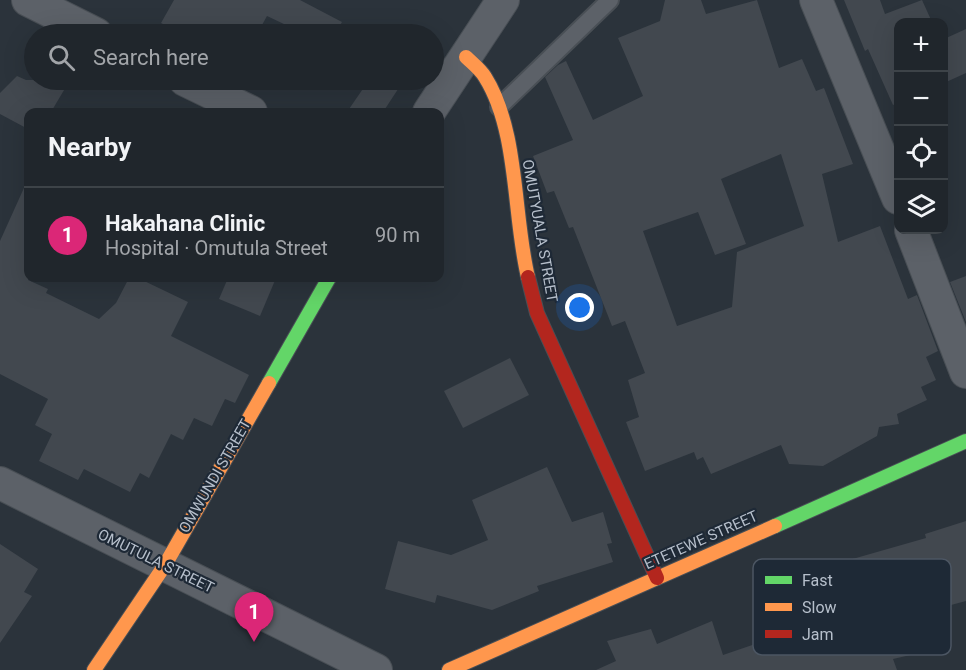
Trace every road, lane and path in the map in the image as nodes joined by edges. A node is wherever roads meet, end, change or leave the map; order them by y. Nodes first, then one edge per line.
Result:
1 (28, 0) edge
2 (502, 0) edge
3 (610, 0) edge
4 (816, 0) edge
5 (76, 24) edge
6 (466, 57) junction
7 (205, 90) edge
8 (444, 90) edge
9 (444, 90) edge
10 (499, 107) junction
11 (242, 108) edge
12 (432, 108) edge
13 (894, 188) edge
14 (913, 234) edge
15 (327, 282) edge
16 (966, 372) edge
17 (966, 441) edge
18 (0, 483) edge
19 (165, 565) junction
20 (657, 578) junction
21 (94, 670) edge
22 (376, 670) edge
23 (449, 670) edge

1 - 5 street
2 - 6 street
3 - 10 lane
4 - 13 street
6 - 9 street
6 - 10 street, OMUTYUALA STREET
7 - 11 street
8 - 12 street
10 - 20 street, OMUTYUALA STREET
14 - 16 street
15 - 19 street, OMWUNDI STREET
17 - 20 street, ETETEWE STREET
18 - 19 street, OMUTULA STREET
19 - 21 street, OMWUNDI STREET
19 - 22 street, OMUTULA STREET
20 - 23 street, ETETEWE STREET

